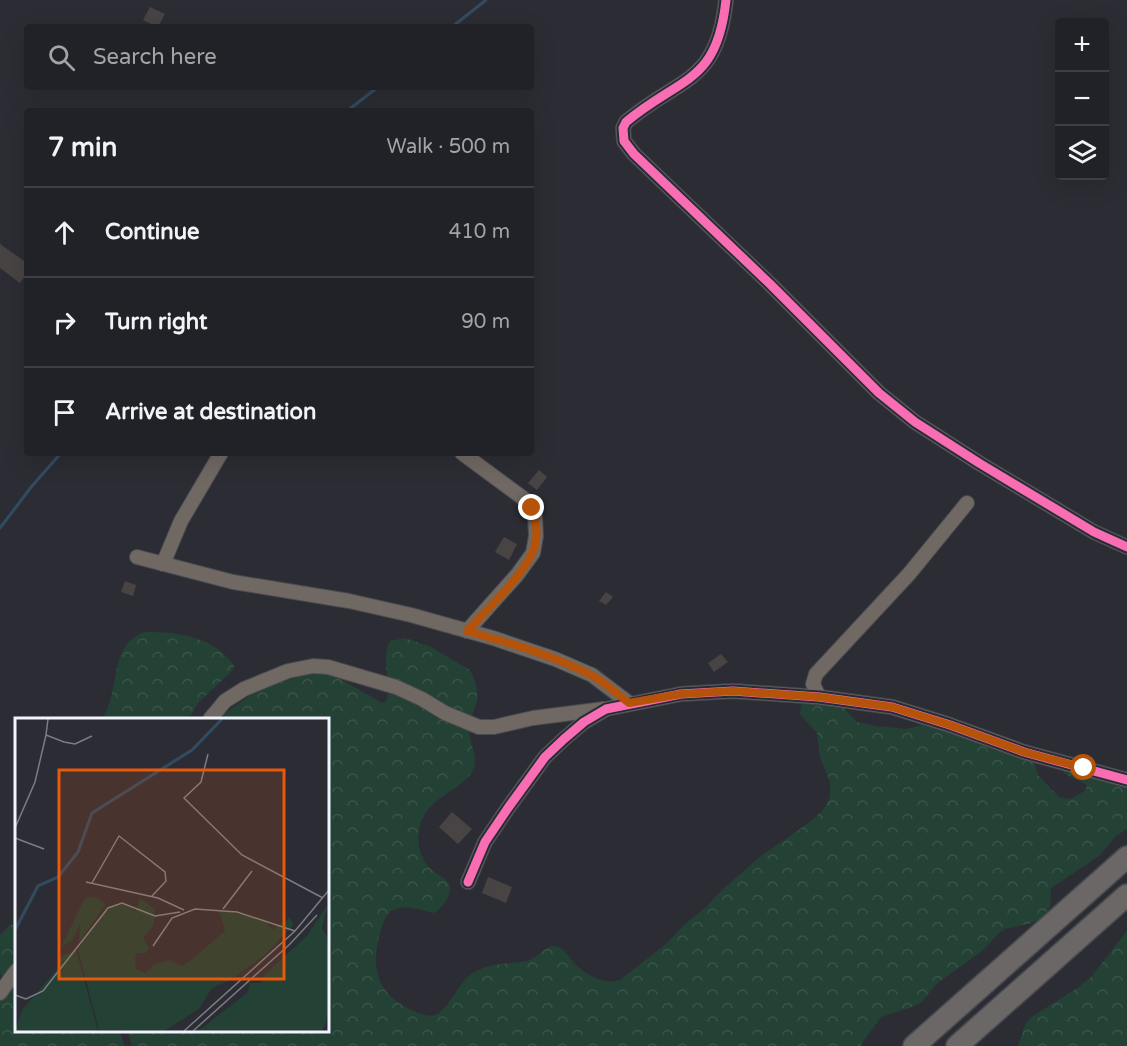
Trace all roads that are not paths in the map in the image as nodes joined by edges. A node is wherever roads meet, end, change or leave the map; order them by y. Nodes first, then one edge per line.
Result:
1 (726, 0) edge
2 (219, 456) edge
3 (466, 456) edge
4 (968, 503) dead end
5 (1127, 547) edge
6 (136, 557) dead end
7 (163, 564) junction
8 (467, 631) junction
9 (819, 697) junction
10 (629, 703) junction
11 (606, 709) junction
12 (211, 718) edge
13 (1127, 780) edge
14 (1127, 857) edge
15 (468, 882) dead end
16 (1127, 895) edge
17 (15, 972) edge
18 (0, 993) edge
19 (914, 1046) edge
20 (957, 1046) edge

1 - 5 street
2 - 7 street
3 - 8 street
4 - 9 street
6 - 7 street
7 - 8 street
8 - 10 street
9 - 10 street
9 - 13 street
10 - 11 street
11 - 12 street
11 - 15 street
14 - 19 highway
16 - 20 highway
17 - 18 street

